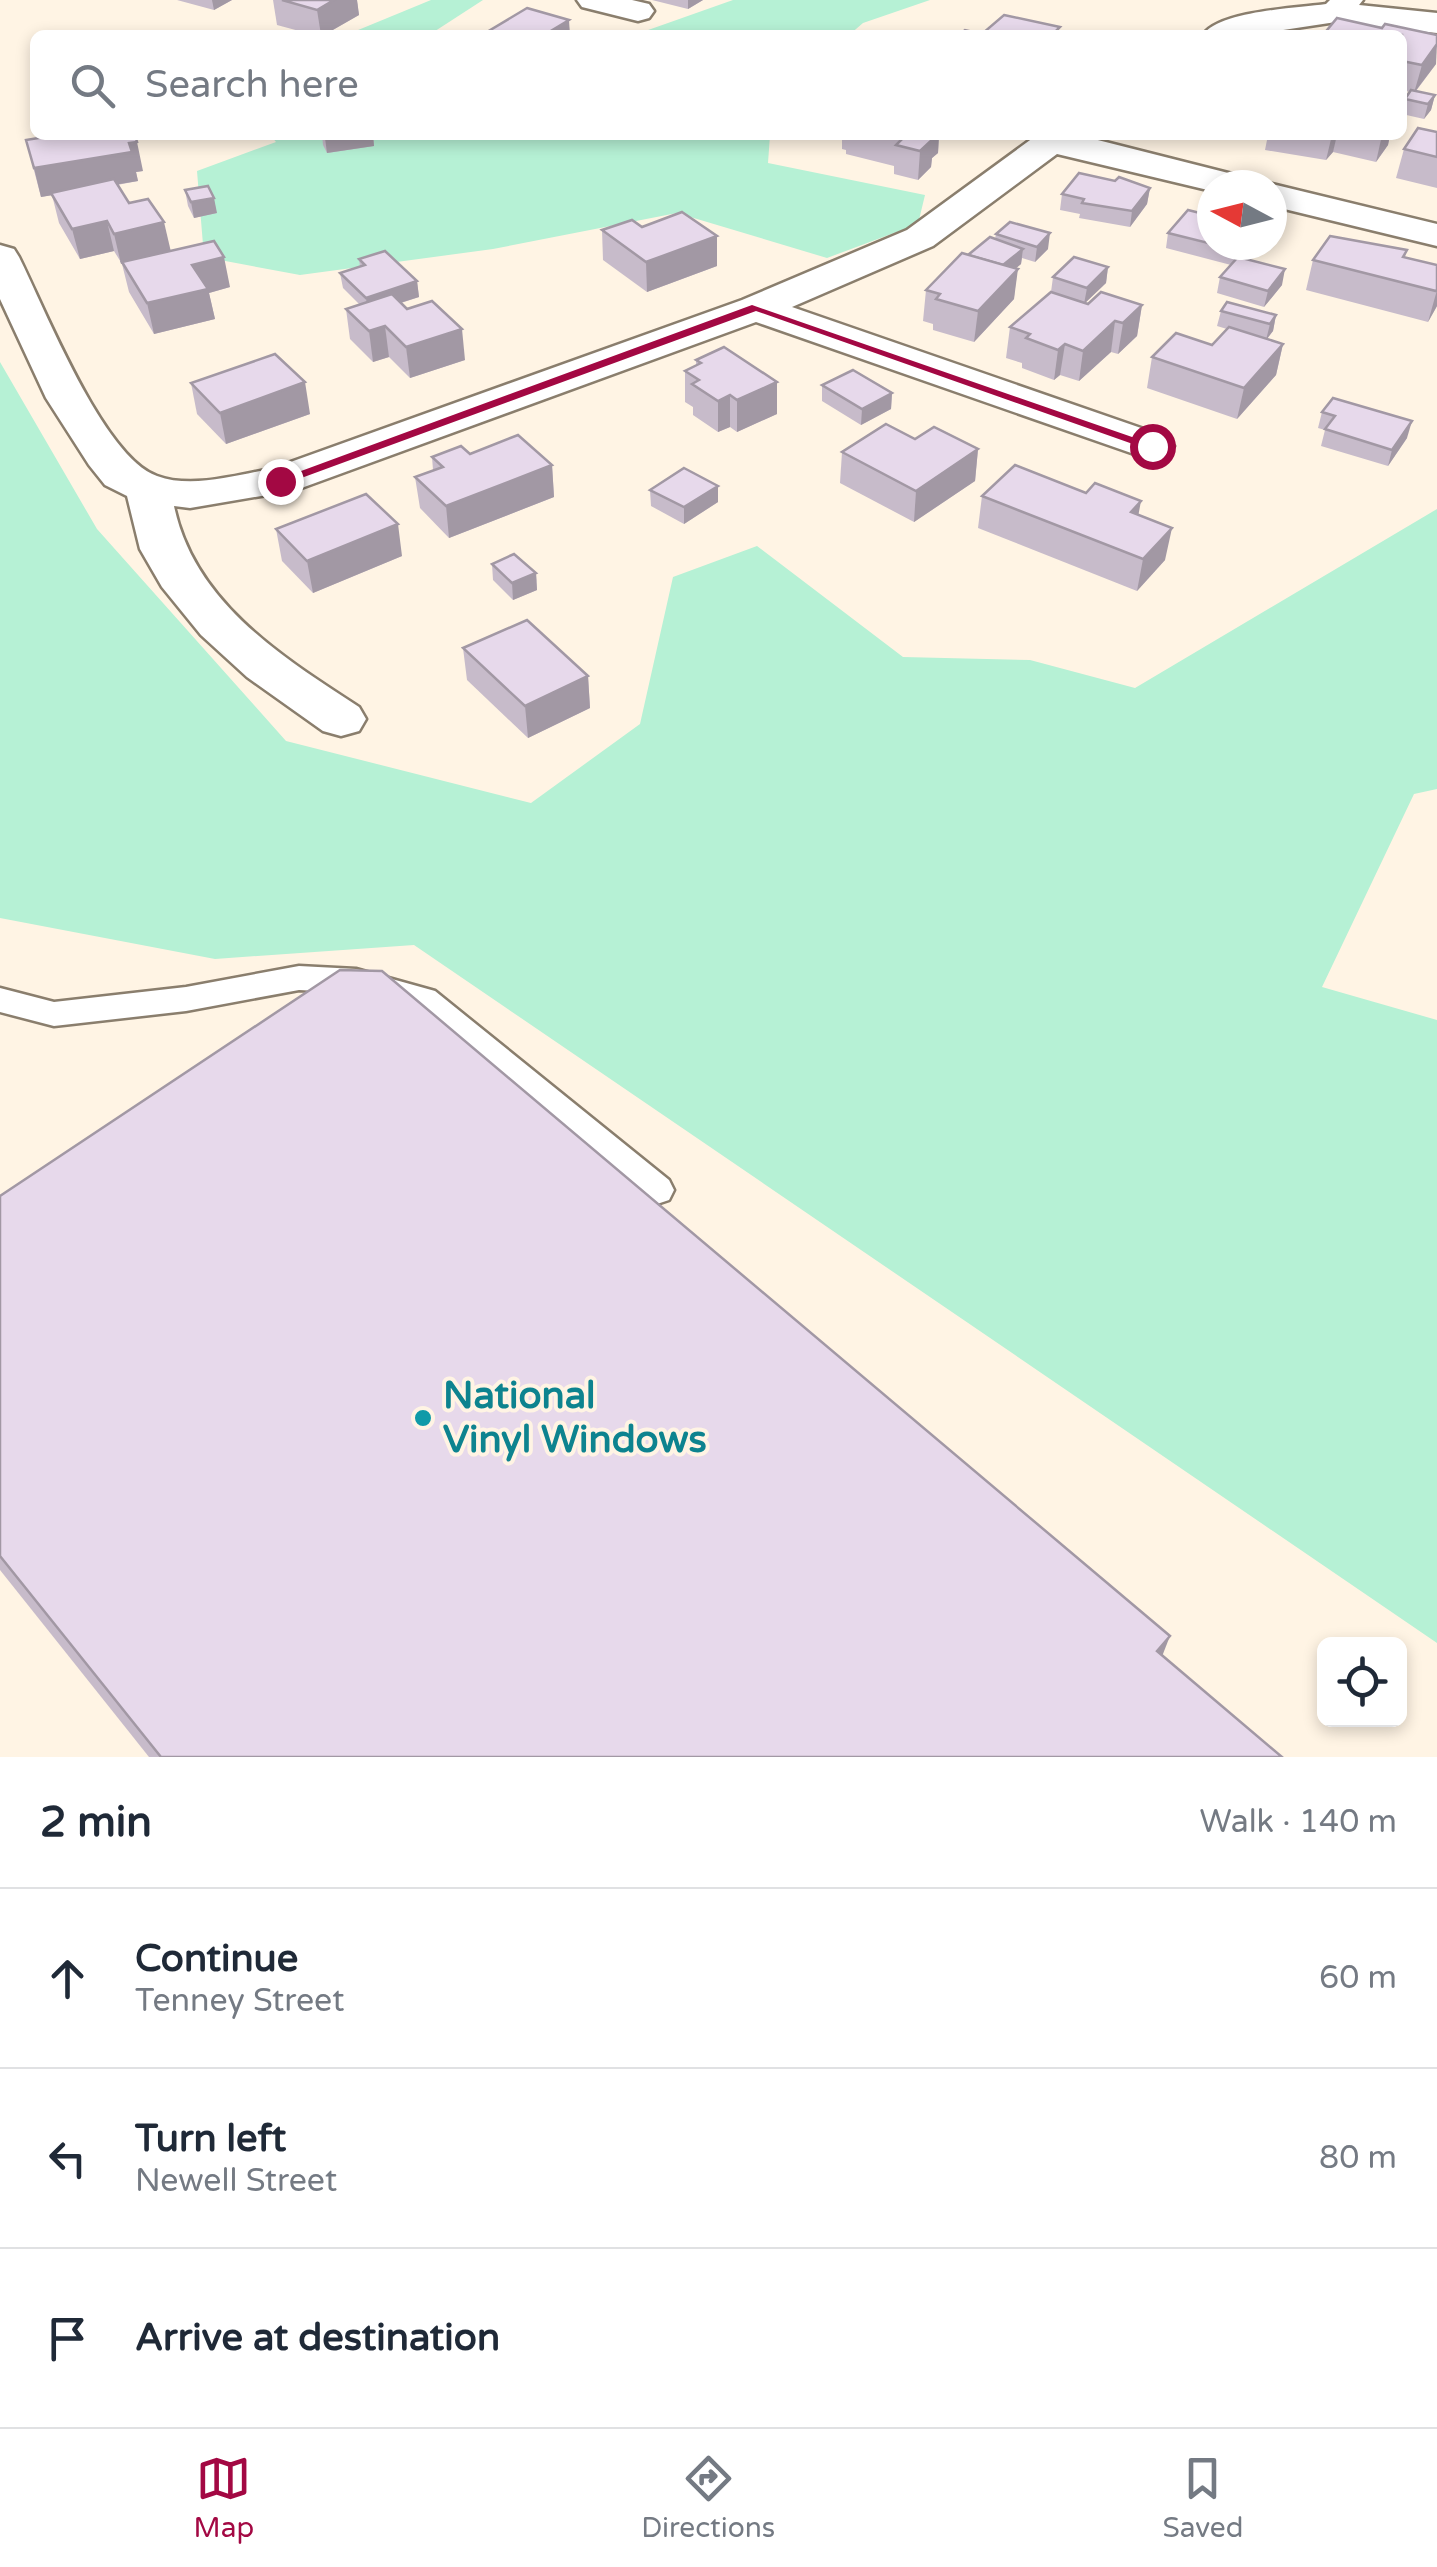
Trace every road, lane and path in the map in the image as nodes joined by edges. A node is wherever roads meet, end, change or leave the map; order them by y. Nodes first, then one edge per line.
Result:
1 (593, 0) edge
2 (1342, 6) edge
3 (638, 11) dead end
4 (1437, 23) edge
5 (1233, 30) edge
6 (1053, 140) edge
7 (1063, 140) edge
8 (1197, 176) edge
9 (1287, 199) edge
10 (1437, 235) edge
11 (0, 258) edge
12 (756, 308) junction
13 (1152, 446) dead end
14 (148, 489) junction
15 (340, 720) dead end
16 (0, 1000) edge
17 (657, 1190) dead end

1 - 3 street
2 - 4 street
2 - 5 street
6 - 12 street
7 - 8 street
9 - 10 street
11 - 14 street
12 - 13 street
12 - 14 street
14 - 15 street
16 - 17 lane

